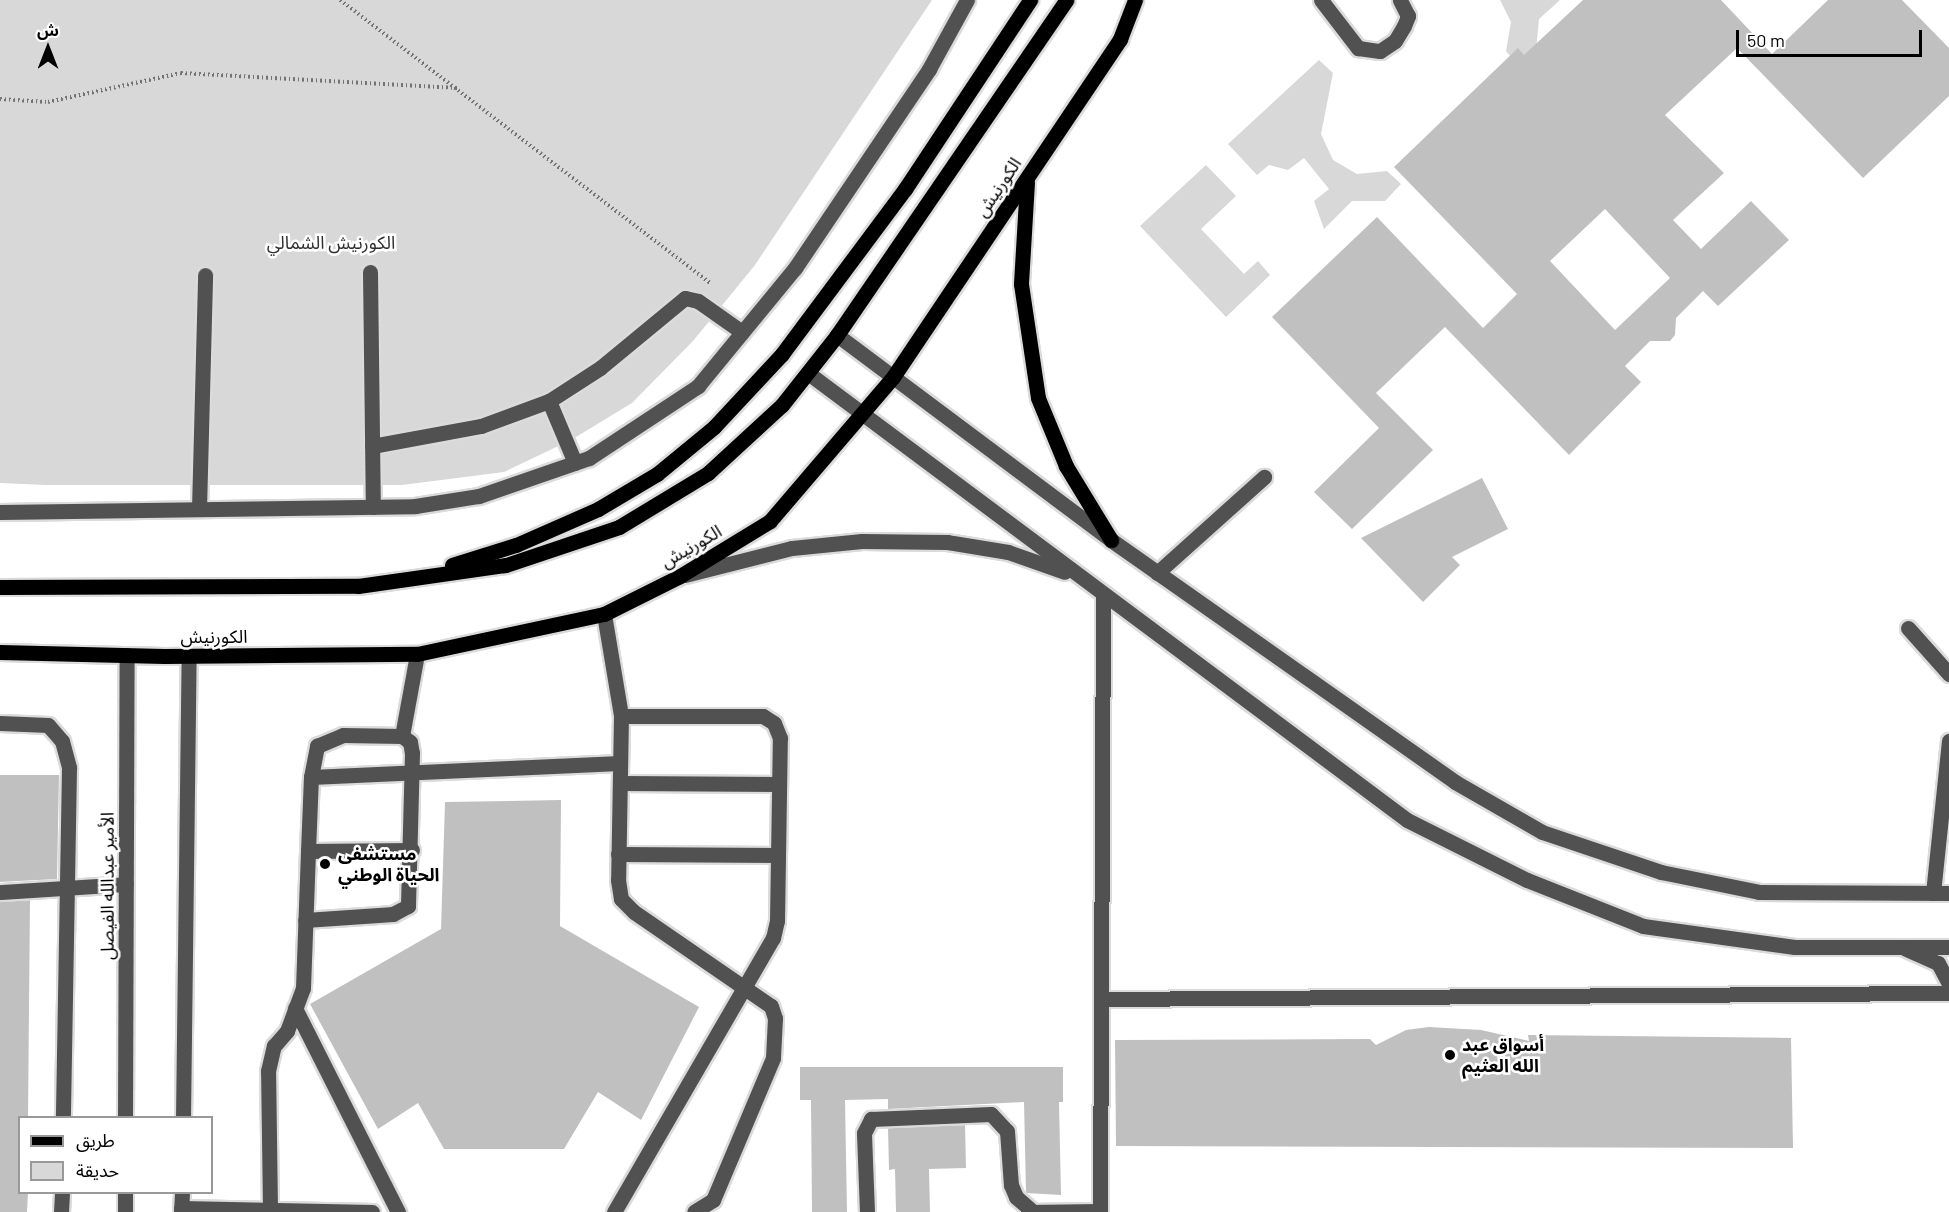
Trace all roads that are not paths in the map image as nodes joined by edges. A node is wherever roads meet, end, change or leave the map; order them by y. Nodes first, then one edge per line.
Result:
1 (1030, 0) edge
2 (1066, 0) edge
3 (1135, 0) edge
4 (1321, 0) edge
5 (1400, 0) edge
6 (962, 1) edge
7 (1027, 179) junction
8 (370, 272) dead end
9 (206, 275) dead end
10 (742, 332) junction
11 (837, 335) junction
12 (808, 373) junction
13 (893, 377) junction
14 (549, 401) junction
15 (863, 415) junction
16 (372, 446) junction
17 (575, 463) junction
18 (1264, 477) dead end
19 (373, 507) junction
20 (199, 509) junction
21 (0, 512) edge
22 (1111, 540) junction
23 (1157, 573) junction
24 (419, 576) junction
25 (680, 576) junction
26 (1079, 577) junction
27 (0, 586) edge
28 (1104, 595) junction
29 (604, 614) junction
30 (1908, 628) dead end
31 (0, 652) edge
32 (417, 654) junction
33 (127, 655) junction
34 (189, 656) junction
35 (1949, 674) edge
36 (621, 717) junction
37 (0, 723) edge
38 (402, 736) junction
39 (1949, 741) edge
40 (620, 763) junction
41 (412, 770) junction
42 (310, 777) junction
43 (620, 783) junction
44 (778, 784) junction
45 (412, 850) junction
46 (308, 851) junction
47 (618, 854) junction
48 (778, 855) junction
49 (126, 884) junction
50 (67, 888) junction
51 (0, 892) edge
52 (1933, 893) junction
53 (1949, 893) edge
54 (305, 920) junction
55 (1900, 947) junction
56 (1949, 947) edge
57 (1949, 984) edge
58 (744, 988) junction
59 (1949, 993) edge
60 (1101, 999) junction
61 (296, 1008) junction
62 (63, 1116) edge
63 (125, 1116) edge
64 (183, 1116) edge
65 (62, 1194) edge
66 (125, 1194) edge
67 (182, 1194) edge
68 (270, 1209) junction
69 (181, 1210) edge
70 (1029, 1211) edge
71 (61, 1212) edge
72 (125, 1212) edge
73 (372, 1212) edge
74 (398, 1212) edge
75 (614, 1212) edge
76 (694, 1212) edge
77 (867, 1212) edge
78 (1100, 1212) edge

1 - 24 main road
2 - 11 main road
3 - 7 main road, الكورنيش
4 - 5 street
6 - 10 street
7 - 13 main road, الكورنيش
7 - 22 main road
8 - 16 street
9 - 20 street
10 - 14 street
10 - 17 street
11 - 12 main road
11 - 13 street
12 - 15 street
12 - 24 main road
13 - 15 main road, الكورنيش
13 - 22 street
14 - 16 street
14 - 17 street
15 - 25 main road, الكورنيش
15 - 26 street
16 - 19 street
17 - 19 street
18 - 23 street
19 - 20 street
20 - 21 street
22 - 23 street
23 - 52 street
24 - 27 main road
25 - 26 street
25 - 29 main road, الكورنيش
26 - 28 street
28 - 55 street
28 - 60 street
29 - 32 main road, الكورنيش
29 - 36 street
30 - 35 street
31 - 33 main road, الكورنيش
32 - 34 main road, الكورنيش
32 - 38 street
33 - 34 main road, الكورنيش
33 - 49 street, الأمير عبدالله الفيصل
34 - 64 street
36 - 40 street
36 - 44 street
37 - 50 street
38 - 41 street
38 - 42 street
39 - 52 street
40 - 41 street
40 - 43 street
41 - 42 street
41 - 45 street
42 - 46 street
43 - 44 street
43 - 47 street
44 - 48 street
45 - 46 street
45 - 54 street
46 - 54 street
47 - 48 street
47 - 58 street
48 - 58 street
49 - 50 street
49 - 63 street, الأمير عبدالله الفيصل
50 - 51 street
50 - 62 street
52 - 53 street
54 - 61 street
55 - 56 street
55 - 57 street
58 - 75 street
58 - 76 street
59 - 60 street
60 - 78 street
61 - 68 street
61 - 74 street
65 - 71 street
66 - 72 street
67 - 69 street
68 - 69 street
68 - 73 street
70 - 77 street
70 - 78 street

